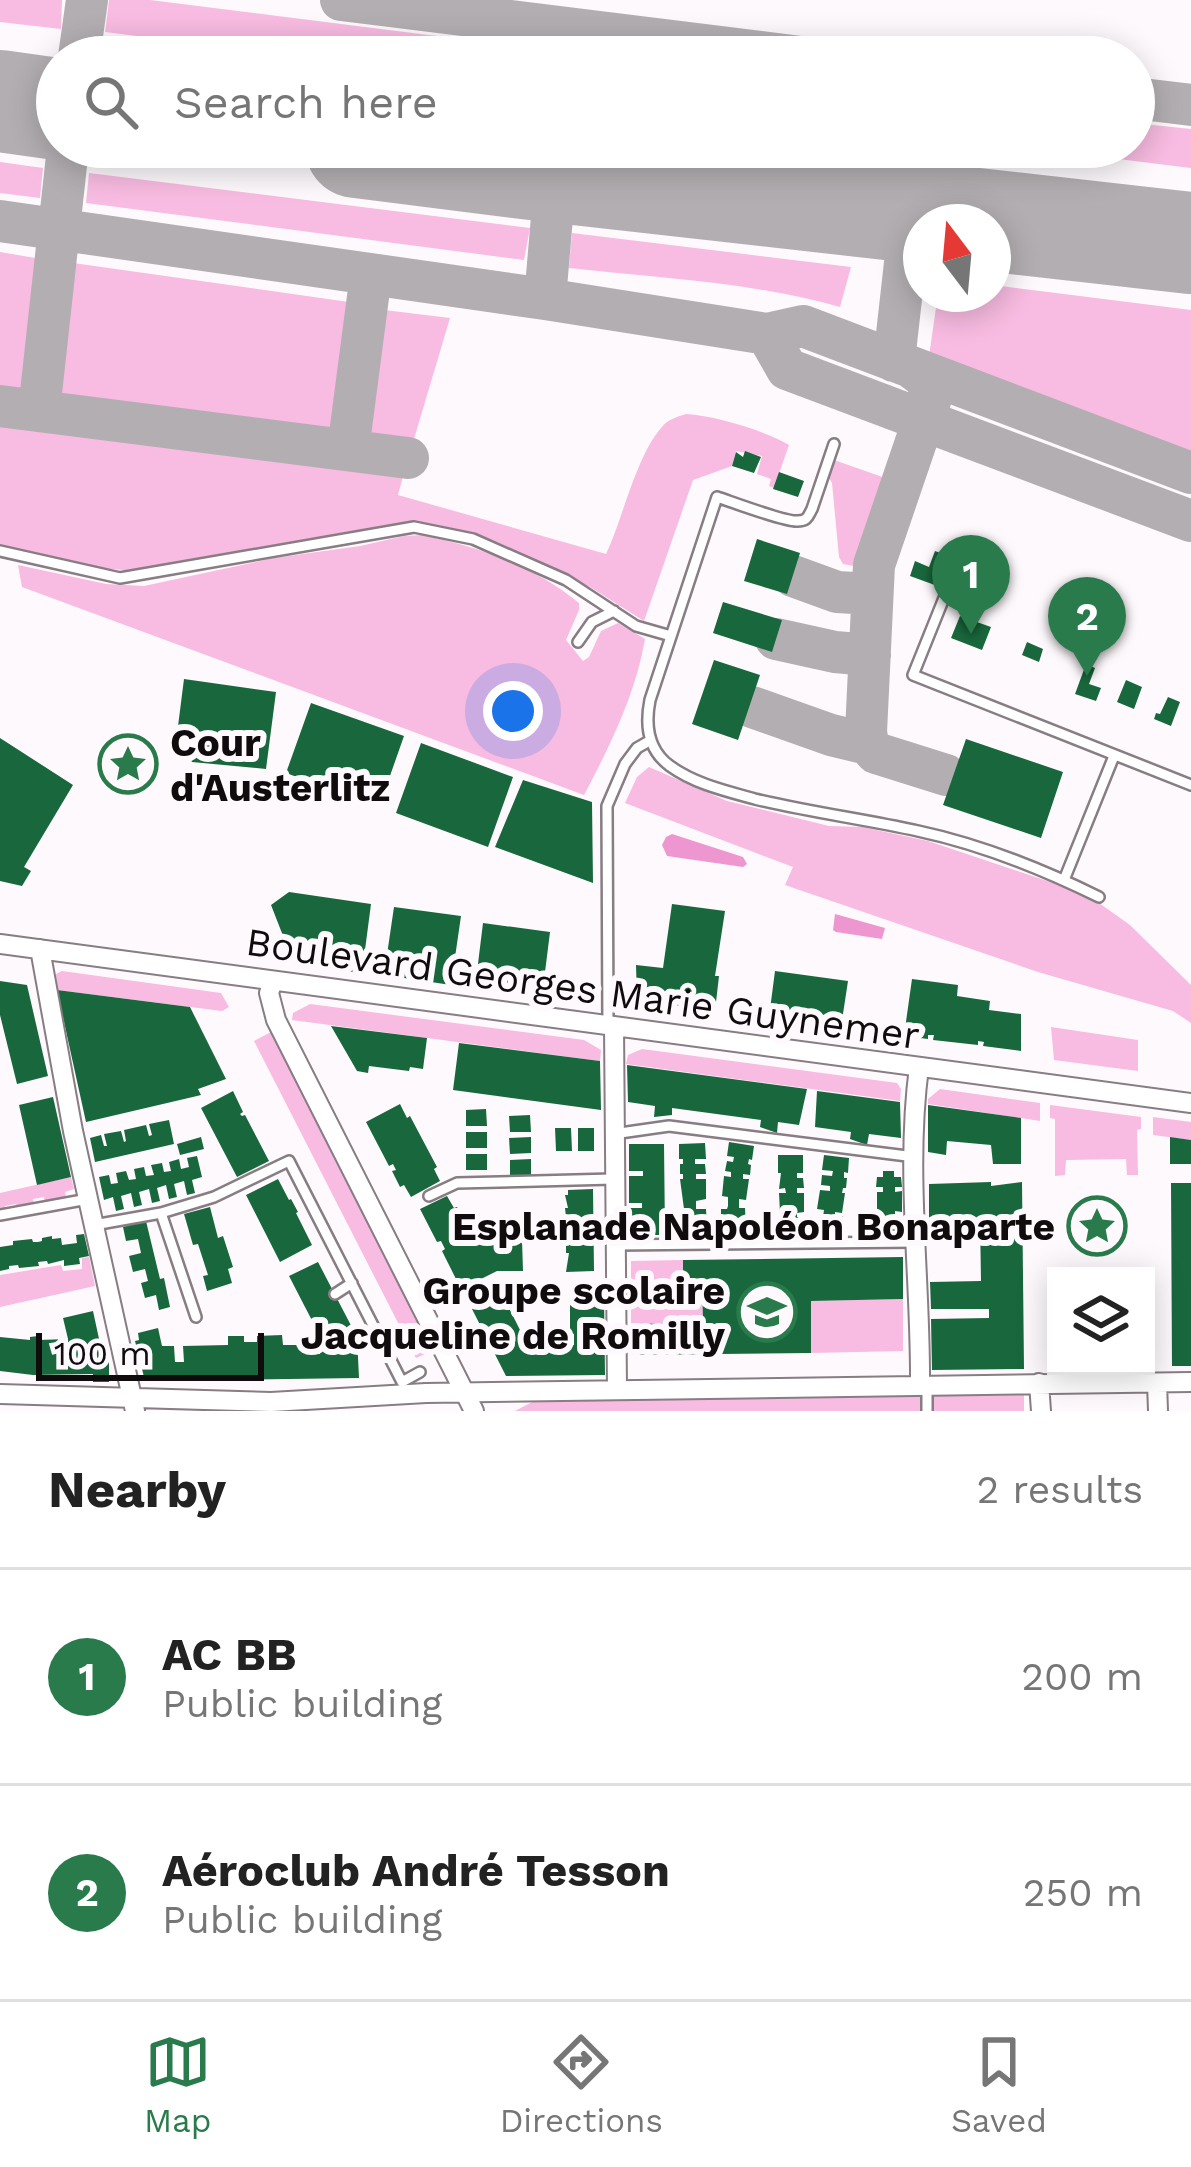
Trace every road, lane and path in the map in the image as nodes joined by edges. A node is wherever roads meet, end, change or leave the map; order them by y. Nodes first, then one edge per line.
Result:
1 (834, 444) dead end
2 (0, 551) edge
3 (944, 598) dead end
4 (614, 611) junction
5 (671, 636) junction
6 (578, 642) dead end
7 (651, 740) junction
8 (1114, 756) junction
9 (1191, 785) edge
10 (1064, 880) junction
11 (1099, 897) dead end
12 (0, 944) edge
13 (40, 949) junction
14 (274, 981) junction
15 (611, 1026) junction
16 (919, 1067) junction
17 (1191, 1103) edge
18 (613, 1134) junction
19 (915, 1157) junction
20 (614, 1178) junction
21 (429, 1196) dead end
22 (88, 1199) junction
23 (161, 1213) junction
24 (0, 1215) edge
25 (94, 1226) junction
26 (916, 1242) junction
27 (615, 1246) junction
28 (352, 1283) junction
29 (335, 1294) dead end
30 (196, 1317) dead end
31 (420, 1372) dead end
32 (1191, 1382) edge
33 (1040, 1383) junction
34 (1157, 1383) junction
35 (925, 1389) junction
36 (617, 1390) junction
37 (0, 1394) edge
38 (470, 1402) edge
39 (133, 1404) edge
40 (927, 1411) edge
41 (1041, 1411) edge
42 (1158, 1411) edge

1 - 5 lane
2 - 4 lane
3 - 8 lane
4 - 5 lane
4 - 6 lane
5 - 7 lane
7 - 10 lane
7 - 15 lane
8 - 9 lane
8 - 10 lane
10 - 11 lane
12 - 13 street, Boulevard Georges Marie Guynemer
13 - 14 street, Boulevard Georges Marie Guynemer
13 - 22 street
14 - 15 street, Boulevard Georges Marie Guynemer
14 - 38 street
15 - 16 street, Boulevard Georges Marie Guynemer
15 - 18 street
16 - 17 street, Boulevard Georges Marie Guynemer
16 - 19 street
18 - 19 lane
18 - 20 street
19 - 26 street
20 - 21 lane
20 - 27 street
22 - 24 lane
22 - 25 street
23 - 25 lane
23 - 28 lane
23 - 30 lane
25 - 39 street
26 - 27 lane
26 - 35 street
27 - 36 street
28 - 29 lane
28 - 31 lane
32 - 34 street
33 - 34 street
33 - 35 street
33 - 41 street
34 - 42 street
35 - 36 street
35 - 40 lane
36 - 38 street
37 - 39 street
38 - 39 street

